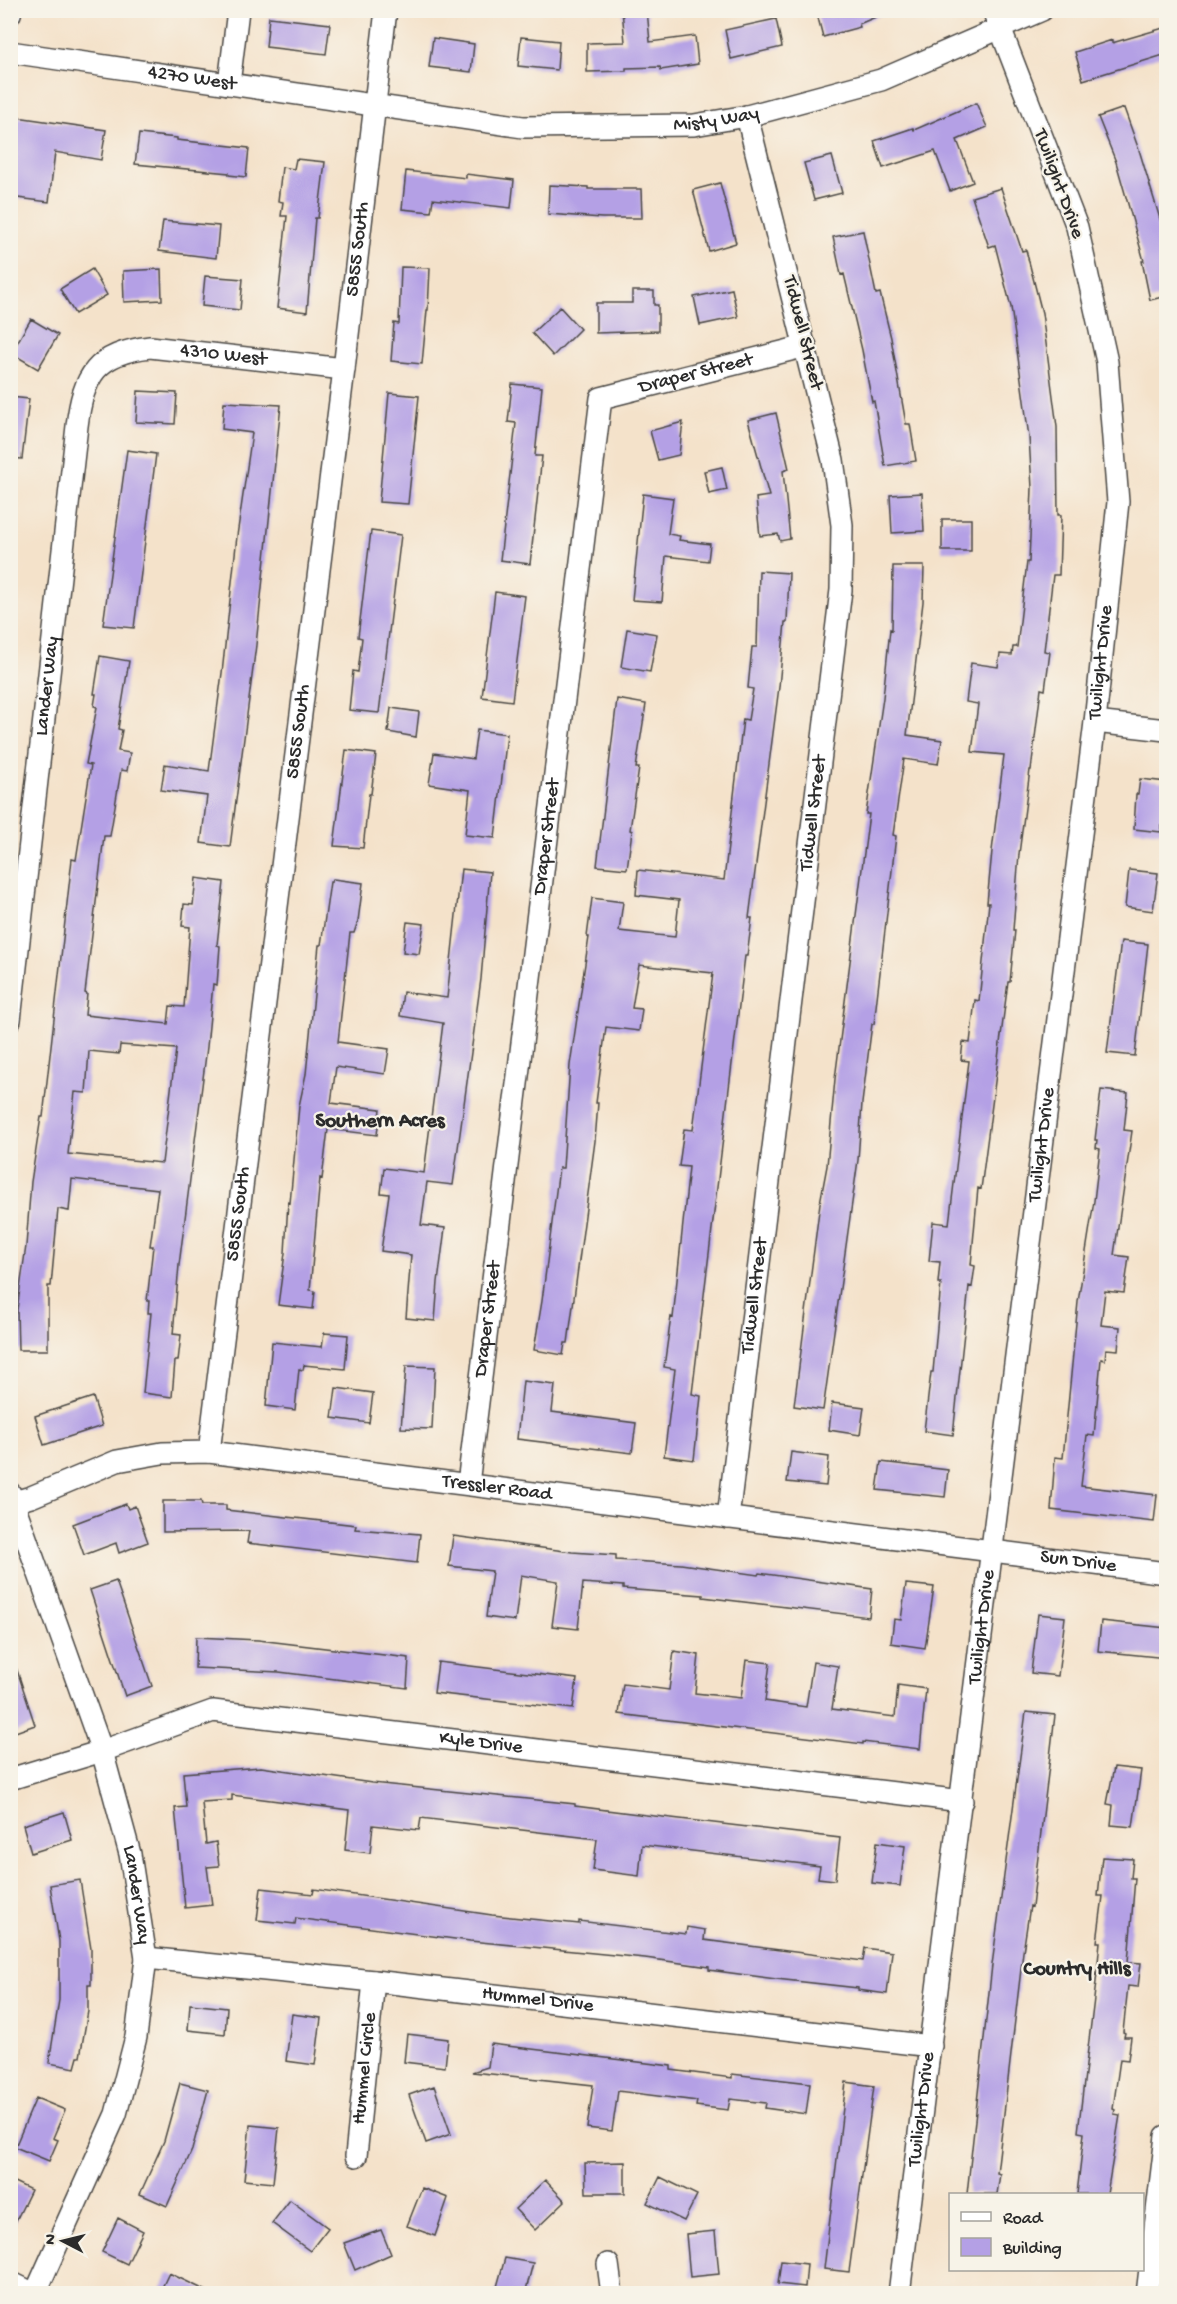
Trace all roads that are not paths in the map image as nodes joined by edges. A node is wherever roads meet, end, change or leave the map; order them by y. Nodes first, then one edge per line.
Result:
1 (238, 10) edge
2 (386, 10) edge
3 (1042, 10) edge
4 (995, 19) edge
5 (10, 52) edge
6 (229, 84) junction
7 (375, 105) junction
8 (747, 116) junction
9 (806, 346) junction
10 (106, 359) joint
11 (344, 369) junction
12 (1095, 722) junction
13 (1167, 730) edge
14 (10, 1020) edge
15 (209, 1452) junction
16 (468, 1484) junction
17 (12, 1499) edge
18 (728, 1518) junction
19 (992, 1551) junction
20 (1167, 1574) edge
21 (102, 1751) junction
22 (10, 1779) edge
23 (962, 1801) junction
24 (146, 1958) junction
25 (374, 1981) junction
26 (931, 2046) junction
27 (1167, 2136) edge
28 (356, 2156) dead end
29 (608, 2264) dead end
30 (10, 2282) edge
31 (34, 2294) edge
32 (612, 2294) edge
33 (899, 2294) edge
34 (1147, 2294) edge

1 - 6 street
2 - 7 street, 5855 South
3 - 4 street, Misty Way
4 - 8 street, Misty Way
4 - 12 street, Twilight Drive
5 - 6 street, 4270 West
6 - 7 street, 4270 West
7 - 8 street, Misty Way
7 - 11 street, 5855 South
8 - 9 street, Tidwell Street
9 - 16 street, Draper Street
9 - 18 street, Tidwell Street
10 - 11 street, 4310 West
10 - 14 street, Lander Way
11 - 15 street, 5855 South
12 - 13 street
12 - 19 street, Twilight Drive
15 - 16 street, Tressler Road
15 - 17 street, Tressler Road
16 - 18 street, Tressler Road
17 - 21 street, Lander Way
18 - 19 street, Tressler Road
19 - 20 street, Sun Drive
19 - 23 street, Twilight Drive
21 - 22 street, Kyle Drive
21 - 23 street, Kyle Drive
21 - 24 street, Lander Way
23 - 26 street, Twilight Drive
24 - 25 street, Hummel Drive
24 - 31 street, Lander Way
25 - 26 street, Hummel Drive
25 - 28 street, Hummel Circle
26 - 33 street, Twilight Drive
27 - 34 street
29 - 32 street
30 - 31 street

